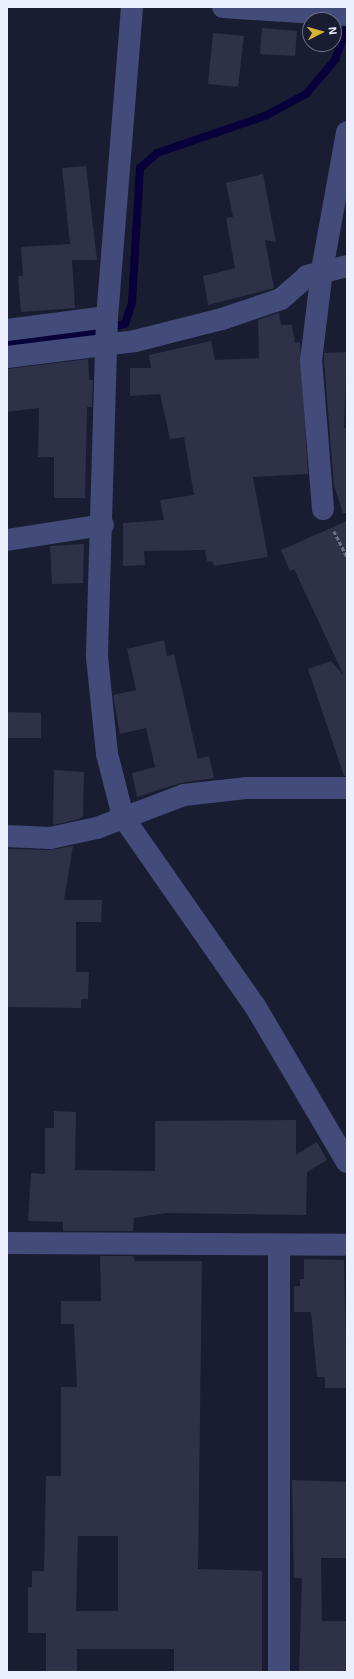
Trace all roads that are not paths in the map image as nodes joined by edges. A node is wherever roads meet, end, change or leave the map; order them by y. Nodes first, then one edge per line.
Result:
1 (132, 7) edge
2 (223, 7) edge
3 (347, 16) edge
4 (347, 132) edge
5 (347, 266) edge
6 (322, 270) junction
7 (107, 317) junction
8 (7, 330) edge
9 (106, 344) junction
10 (7, 357) edge
11 (323, 509) road end
12 (103, 525) junction
13 (7, 540) edge
14 (347, 788) edge
15 (123, 817) junction
16 (7, 836) edge
17 (347, 1162) edge
18 (7, 1243) edge
19 (347, 1245) edge
20 (279, 1246) junction
21 (279, 1672) edge

1 - 7 street
2 - 3 street
4 - 6 street
5 - 6 street
6 - 9 street
6 - 11 street
7 - 8 street
7 - 9 street
9 - 10 street
9 - 12 street
12 - 13 street
12 - 15 street
14 - 15 street
15 - 16 street
15 - 17 street
18 - 20 street
19 - 20 street
20 - 21 street

